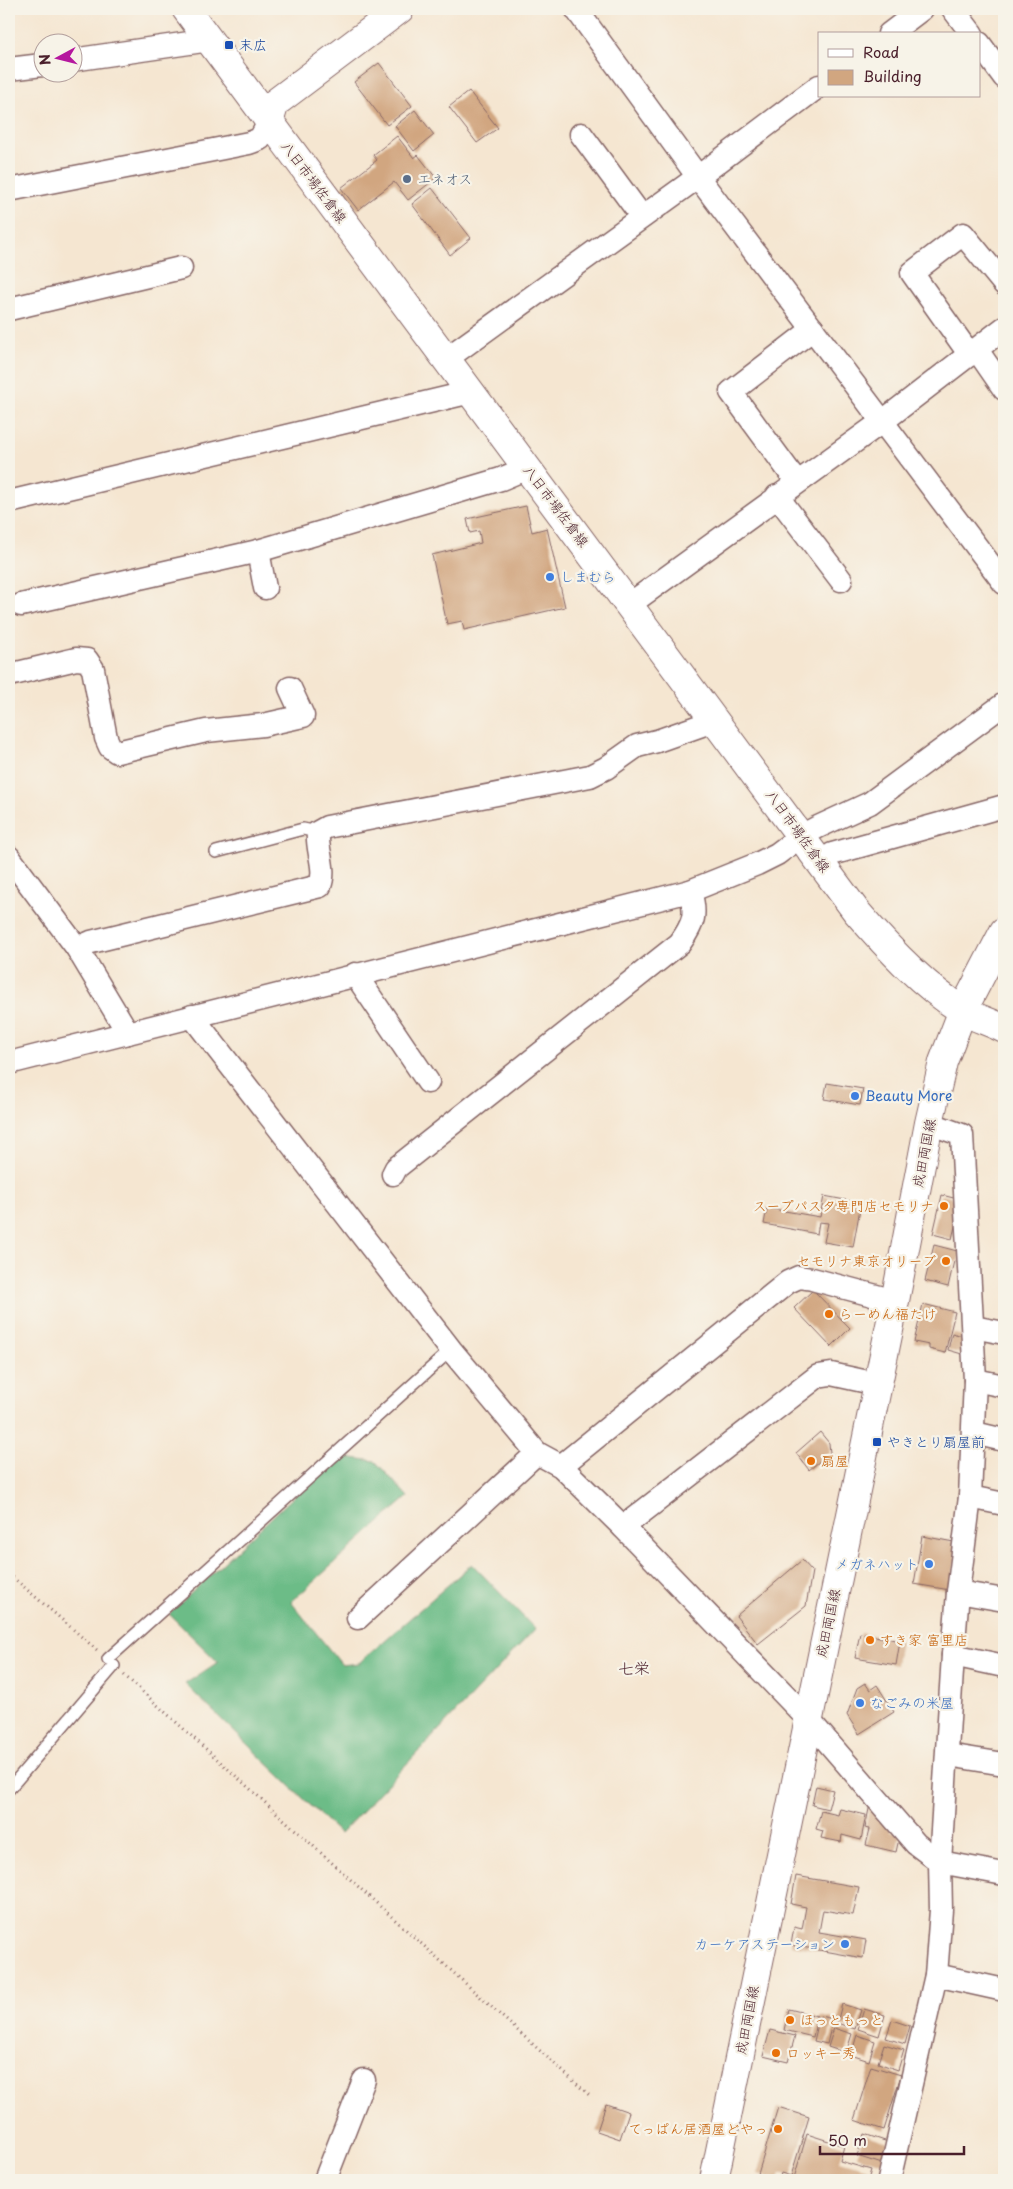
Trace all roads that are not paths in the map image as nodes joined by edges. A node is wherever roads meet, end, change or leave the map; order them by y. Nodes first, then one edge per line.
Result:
1 (186, 9) edge
2 (400, 9) edge
3 (576, 9) edge
4 (922, 9) edge
5 (953, 9) edge
6 (892, 32) edge
7 (970, 32) edge
8 (210, 40) junction
9 (980, 44) edge
10 (82, 59) edge
11 (32, 66) edge
12 (9, 69) edge
13 (1004, 77) edge
14 (818, 87) edge
15 (269, 122) junction
16 (581, 134) dead end
17 (698, 177) junction
18 (9, 190) edge
19 (642, 217) junction
20 (181, 268) dead end
21 (1004, 284) edge
22 (9, 309) edge
23 (1004, 328) edge
24 (813, 329) junction
25 (973, 352) junction
26 (446, 358) junction
27 (1004, 389) edge
28 (471, 392) junction
29 (883, 422) junction
30 (526, 468) junction
31 (797, 482) junction
32 (777, 496) junction
33 (9, 502) edge
34 (258, 551) junction
35 (841, 580) dead end
36 (1004, 583) edge
37 (265, 588) dead end
38 (630, 604) junction
39 (22, 605) dead end
40 (9, 675) edge
41 (290, 688) dead end
42 (1004, 704) edge
43 (716, 720) junction
44 (1004, 806) edge
45 (318, 832) junction
46 (801, 836) junction
47 (216, 852) dead end
48 (832, 854) dead end
49 (9, 857) edge
50 (690, 891) junction
51 (1004, 931) edge
52 (77, 948) junction
53 (355, 974) junction
54 (963, 1010) junction
55 (192, 1016) junction
56 (1004, 1029) edge
57 (128, 1033) junction
58 (9, 1063) edge
59 (428, 1082) dead end
60 (929, 1123) junction
61 (393, 1174) dead end
62 (895, 1301) junction
63 (973, 1327) junction
64 (1004, 1333) edge
65 (451, 1350) junction
66 (976, 1380) junction
67 (876, 1384) junction
68 (1004, 1386) edge
69 (974, 1433) junction
70 (1004, 1440) edge
71 (537, 1453) junction
72 (561, 1466) junction
73 (970, 1497) junction
74 (1004, 1504) edge
75 (623, 1527) junction
76 (958, 1592) junction
77 (1004, 1600) edge
78 (358, 1618) dead end
79 (954, 1655) junction
80 (1004, 1666) edge
81 (808, 1719) junction
82 (948, 1755) junction
83 (1004, 1764) edge
84 (9, 1788) edge
85 (940, 1862) junction
86 (1004, 1874) edge
87 (936, 1974) junction
88 (1004, 1990) edge
89 (364, 2080) dead end
90 (325, 2180) edge
91 (714, 2180) edge
92 (889, 2180) edge

1 - 8 main road, 八日市場佐倉線
2 - 15 main road
3 - 17 street
4 - 6 street
5 - 7 street
8 - 10 street
8 - 15 main road, 八日市場佐倉線
9 - 13 street
11 - 12 street
14 - 17 street
15 - 18 street
15 - 26 main road, 八日市場佐倉線
16 - 19 street
17 - 19 street
17 - 24 street
19 - 26 street
20 - 22 street
21 - 25 street
23 - 25 street
24 - 29 street
24 - 31 street
25 - 27 street
25 - 29 street
26 - 28 main road, 八日市場佐倉線
28 - 30 main road, 八日市場佐倉線
28 - 33 street
29 - 31 street
29 - 36 street
30 - 34 street
30 - 38 main road, 八日市場佐倉線
31 - 32 street
32 - 35 street
32 - 38 street
34 - 37 street
34 - 39 street
38 - 43 main road, 八日市場佐倉線
40 - 41 street
42 - 46 street
43 - 45 street
43 - 46 main road, 八日市場佐倉線
44 - 48 street
45 - 47 lane
45 - 52 street
46 - 50 street
46 - 54 main road, 八日市場佐倉線
49 - 52 street
50 - 53 street
50 - 61 street
51 - 54 main road, 成田両国線
52 - 57 street
53 - 55 street
53 - 59 street
54 - 56 main road
54 - 60 main road, 成田両国線
55 - 57 street
55 - 65 street
57 - 58 street
60 - 62 main road, 成田両国線
60 - 63 street
62 - 67 main road, 成田両国線
62 - 72 street
63 - 64 street
63 - 66 street
65 - 71 street
65 - 84 lane
66 - 68 street
66 - 69 street
67 - 75 street
67 - 81 main road, 成田両国線
69 - 70 street
69 - 73 street
71 - 72 street
71 - 78 street
72 - 75 street
73 - 74 street
73 - 76 street
75 - 81 street
76 - 77 street
76 - 79 street
79 - 80 street
79 - 82 street
81 - 85 street
81 - 91 main road, 成田両国線
82 - 83 street
82 - 85 street
85 - 86 street
85 - 87 street
87 - 88 street
87 - 92 street
89 - 90 street

